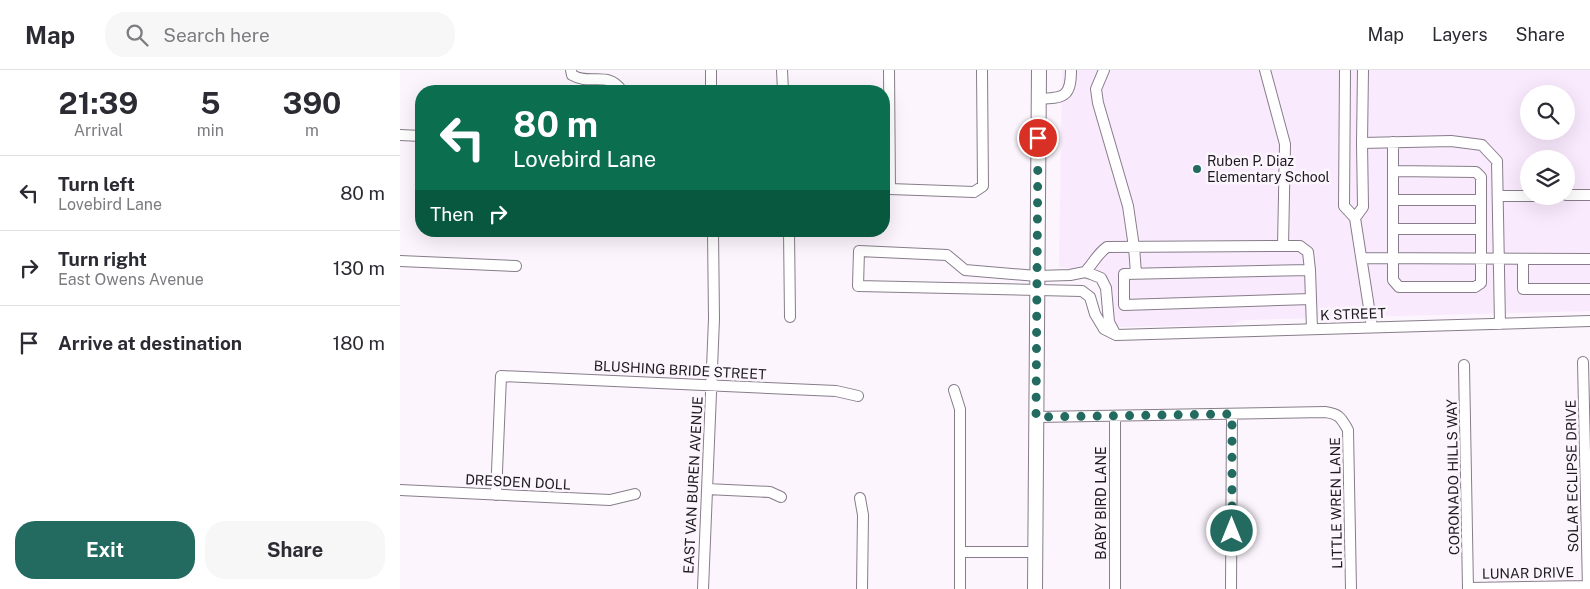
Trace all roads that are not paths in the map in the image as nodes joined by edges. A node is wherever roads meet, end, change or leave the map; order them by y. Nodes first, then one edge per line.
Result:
1 (571, 70) edge
2 (711, 70) edge
3 (782, 70) edge
4 (889, 70) edge
5 (982, 70) edge
6 (1039, 70) edge
7 (1072, 70) edge
8 (1104, 70) edge
9 (1265, 70) edge
10 (1345, 70) edge
11 (1363, 70) edge
12 (618, 85) edge
13 (711, 85) edge
14 (783, 85) edge
15 (889, 85) edge
16 (1038, 99) junction
17 (400, 135) edge
18 (415, 136) edge
19 (1394, 142) junction
20 (1362, 143) junction
21 (1394, 171) junction
22 (890, 189) edge
23 (1590, 195) edge
24 (1498, 196) junction
25 (1520, 196) edge
26 (1575, 196) edge
27 (1393, 200) junction
28 (1481, 200) junction
29 (1355, 218) junction
30 (1393, 230) junction
31 (1481, 230) junction
32 (712, 237) edge
33 (789, 237) edge
34 (1284, 246) junction
35 (1134, 247) junction
36 (1362, 258) junction
37 (1393, 258) junction
38 (1481, 258) junction
39 (1499, 259) junction
40 (1523, 259) junction
41 (1590, 259) edge
42 (400, 261) edge
43 (516, 266) dead end
44 (1310, 270) junction
45 (1085, 272) junction
46 (1136, 273) junction
47 (1037, 276) junction
48 (1590, 289) edge
49 (1037, 291) junction
50 (1311, 299) junction
51 (790, 317) dead end
52 (1590, 321) edge
53 (1500, 324) junction
54 (1372, 327) junction
55 (1312, 329) junction
56 (1116, 335) junction
57 (1583, 362) dead end
58 (1464, 365) dead end
59 (712, 386) junction
60 (954, 390) dead end
61 (858, 396) dead end
62 (1232, 414) junction
63 (1115, 416) junction
64 (1036, 417) junction
65 (707, 489) junction
66 (400, 490) edge
67 (635, 494) dead end
68 (496, 495) junction
69 (782, 497) dead end
70 (860, 498) dead end
71 (960, 552) junction
72 (1035, 552) junction
73 (1588, 587) edge
74 (1468, 588) edge
75 (702, 589) edge
76 (862, 589) edge
77 (960, 589) edge
78 (1035, 589) edge
79 (1114, 589) edge
80 (1231, 589) edge
81 (1351, 589) edge

1 - 12 street
2 - 13 street
3 - 14 street
4 - 15 street
5 - 22 street
6 - 16 main road
7 - 16 street
8 - 35 street
9 - 34 street
10 - 29 street
11 - 20 street
16 - 47 main road
17 - 18 street
19 - 20 street
19 - 21 street
19 - 24 street
20 - 29 street
21 - 27 street
21 - 28 street
23 - 26 street
24 - 25 street
24 - 39 street
27 - 28 street
27 - 30 street
28 - 31 street
29 - 36 street
30 - 31 street
30 - 37 street
31 - 38 street
32 - 59 street, EAST VAN BUREN AVENUE
33 - 51 street
34 - 35 street
34 - 44 street
35 - 45 street
35 - 46 street
36 - 37 street
36 - 54 street
37 - 38 street
37 - 38 street
38 - 39 street
39 - 40 street
39 - 53 street
40 - 41 street
40 - 48 street
42 - 43 street
44 - 46 street
44 - 50 street
45 - 47 street
45 - 56 street
46 - 50 street
47 - 49 main road
47 - 49 street
49 - 56 street
49 - 64 main road
50 - 55 street
52 - 53 street, K STREET
53 - 54 street, K STREET
54 - 55 street, K STREET
55 - 56 street, K STREET
57 - 73 street, SOLAR ECLIPSE DRIVE
58 - 74 street, CORONADO HILLS WAY
59 - 61 street, BLUSHING BRIDE STREET
59 - 65 street, EAST VAN BUREN AVENUE
59 - 68 street, BLUSHING BRIDE STREET
60 - 71 street
62 - 63 street
62 - 80 street
62 - 81 street, LITTLE WREN LANE
63 - 64 street
63 - 79 street, BABY BIRD LANE
64 - 72 main road
65 - 69 street
65 - 75 street, EAST VAN BUREN AVENUE
66 - 68 street, DRESDEN DOLL
67 - 68 street, DRESDEN DOLL
70 - 76 street
71 - 72 street
71 - 77 street
72 - 78 main road
73 - 74 street, LUNAR DRIVE

